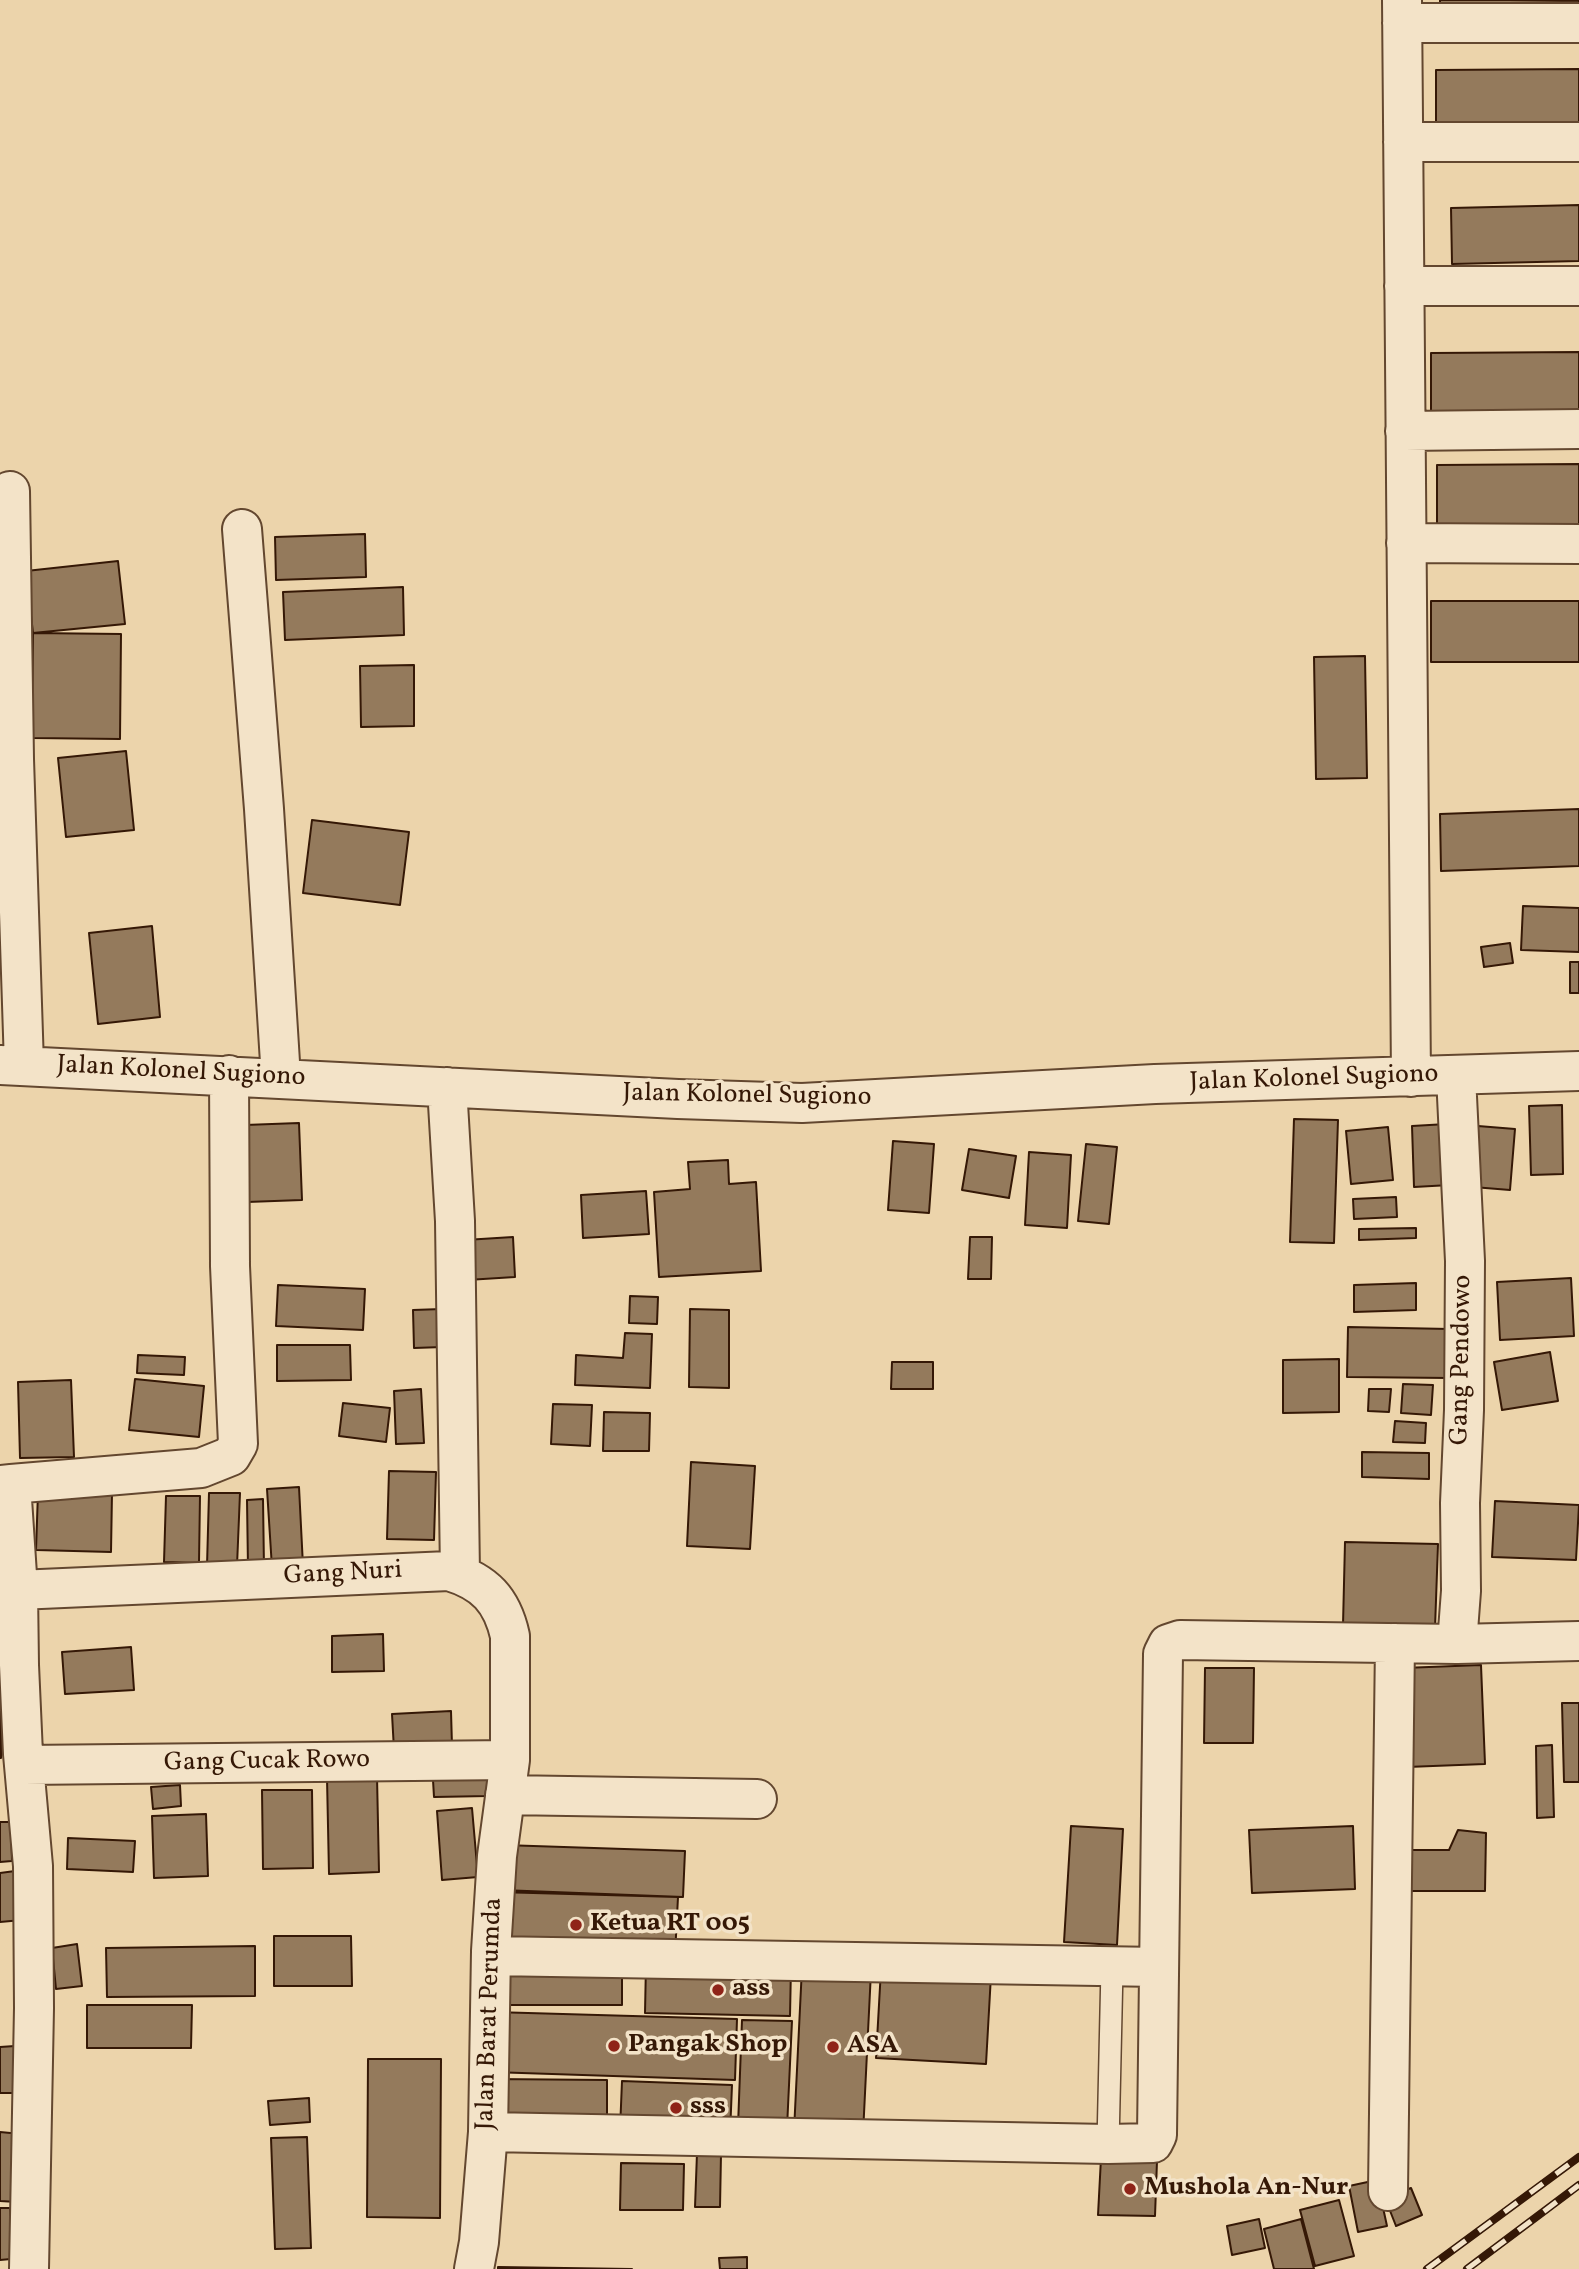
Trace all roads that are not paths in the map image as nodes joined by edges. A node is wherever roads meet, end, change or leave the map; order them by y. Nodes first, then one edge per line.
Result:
1 (1402, 12) edge
2 (1579, 23) edge
3 (1403, 142) junction
4 (1579, 142) edge
5 (1404, 286) junction
6 (1579, 286) edge
7 (1579, 429) edge
8 (1405, 431) junction
9 (10, 491) dead end
10 (242, 529) dead end
11 (1406, 543) junction
12 (1579, 544) edge
13 (12, 1065) edge
14 (1579, 1071) edge
15 (229, 1075) junction
16 (1456, 1076) junction
17 (1411, 1077) junction
18 (281, 1078) junction
19 (447, 1087) junction
20 (5, 1484) edge
21 (460, 1574) junction
22 (19, 1590) junction
23 (1579, 1641) edge
24 (1395, 1643) junction
25 (1457, 1644) junction
26 (24, 1765) junction
27 (508, 1777) junction
28 (757, 1799) dead end
29 (17, 1944) edge
30 (491, 1955) junction
31 (1159, 1967) junction
32 (1112, 1968) junction
33 (15, 2108) edge
34 (488, 2132) junction
35 (1108, 2144) junction
36 (1388, 2192) dead end
37 (29, 2269) edge
38 (474, 2269) edge

1 - 2 street
1 - 3 street
3 - 4 street
3 - 5 street
5 - 6 street
5 - 8 street
7 - 8 street
8 - 11 street
9 - 13 street
10 - 18 street
11 - 12 street
11 - 17 street
13 - 15 street, Jalan Kolonel Sugiono
14 - 16 street, Jalan Kolonel Sugiono
15 - 18 street, Jalan Kolonel Sugiono
15 - 20 street
16 - 17 street, Jalan Kolonel Sugiono
16 - 25 street, Gang Pendowo
17 - 19 street, Jalan Kolonel Sugiono
18 - 19 street, Jalan Kolonel Sugiono
19 - 21 street
20 - 22 street
21 - 22 street, Gang Nuri
21 - 27 street, Gang Nuri
22 - 26 street
23 - 25 street
24 - 25 street
24 - 31 street
24 - 36 street
26 - 27 street, Gang Cucak Rowo
26 - 29 street
27 - 28 street, Gang Cucak Rowo
27 - 30 street, Jalan Barat Perumda
29 - 33 street
30 - 32 street
30 - 34 street, Jalan Barat Perumda
31 - 32 street
31 - 35 street
32 - 35 lane
33 - 37 street
34 - 35 street
34 - 38 street, Jalan Barat Perumda

